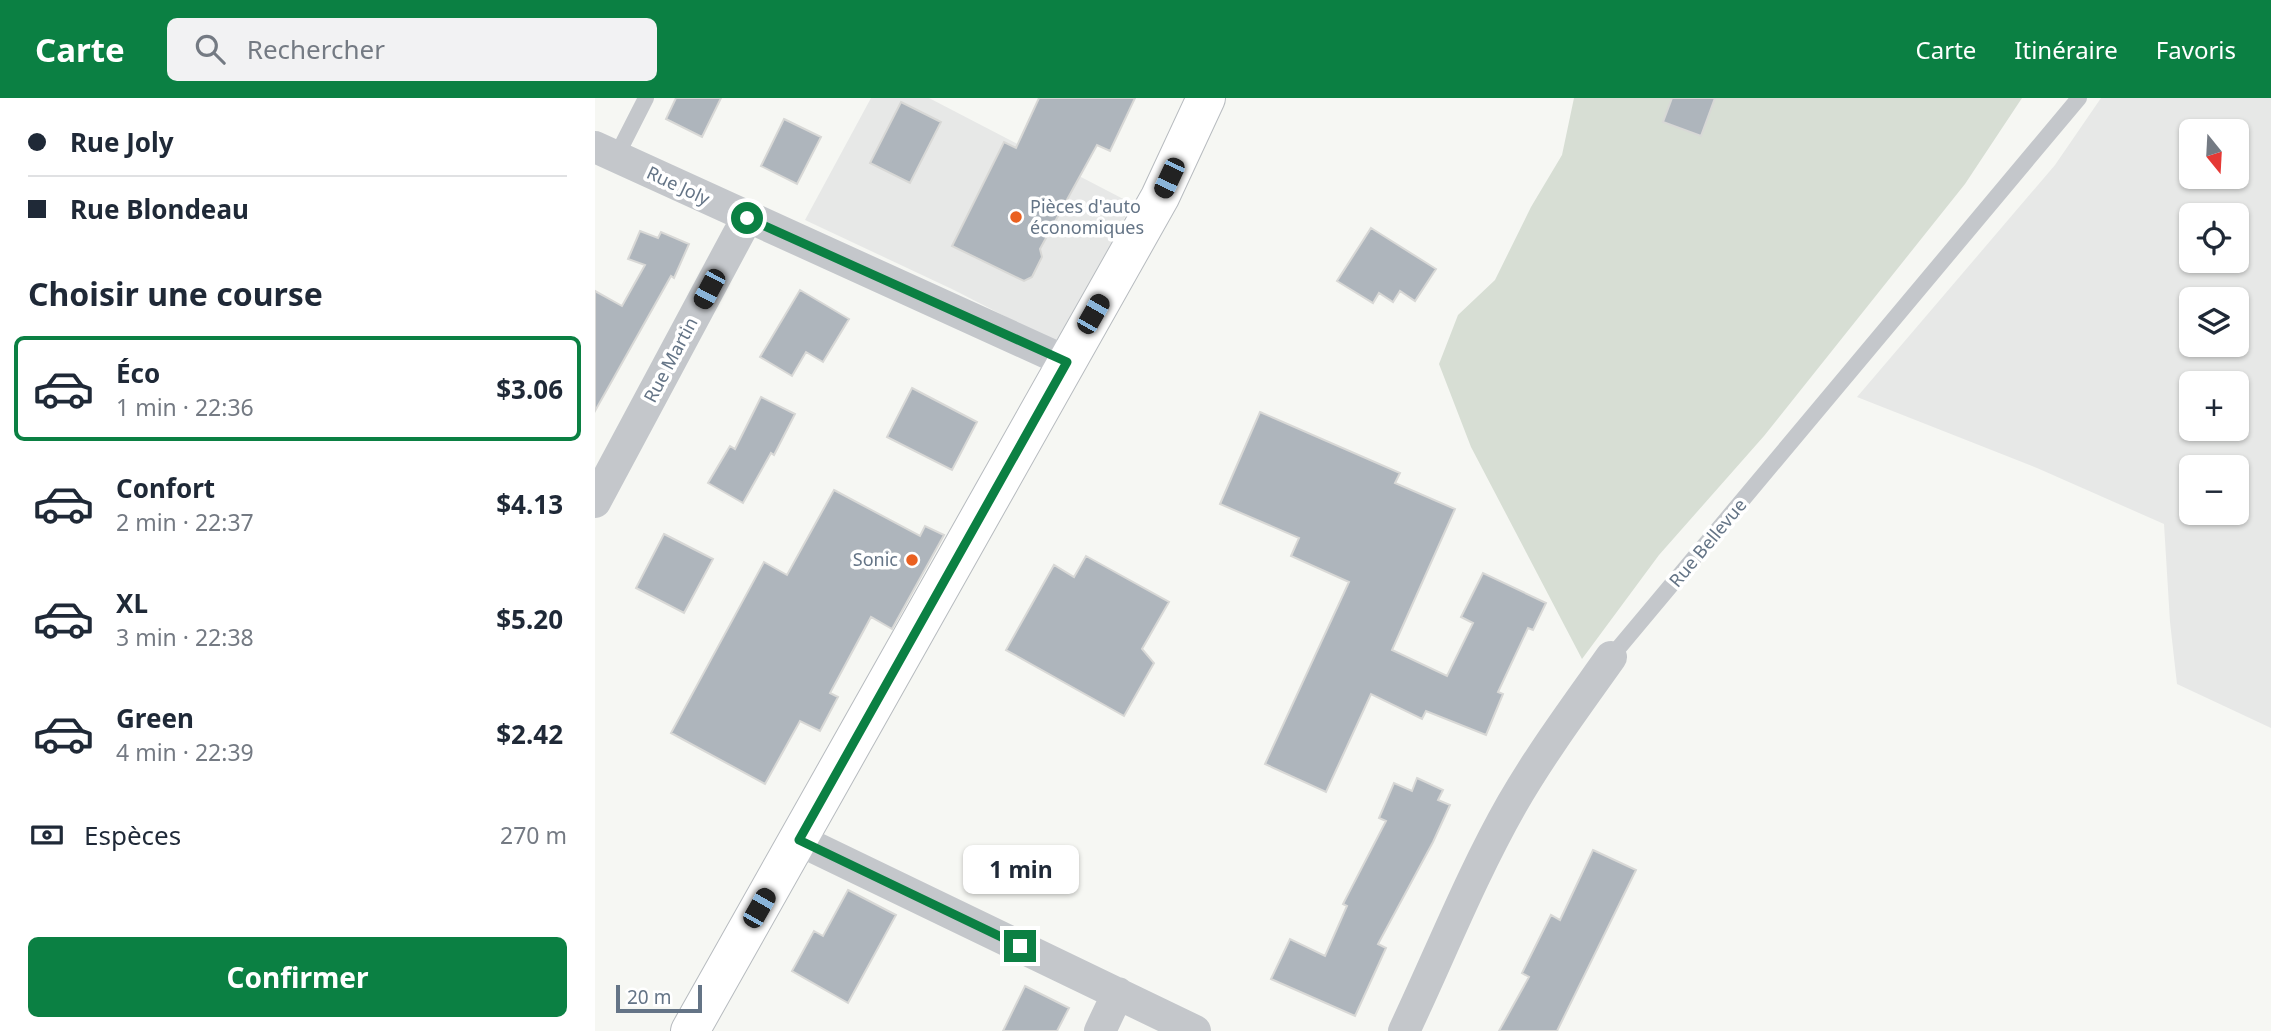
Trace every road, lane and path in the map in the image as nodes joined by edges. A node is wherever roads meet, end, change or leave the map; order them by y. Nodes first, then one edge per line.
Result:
1 (646, 98) edge
2 (1206, 98) edge
3 (2079, 98) edge
4 (606, 152) edge
5 (747, 218) junction
6 (1067, 362) junction
7 (595, 502) edge
8 (1612, 657) joint
9 (799, 840) junction
10 (1118, 993) junction
11 (690, 1031) edge
12 (1100, 1031) edge
13 (1195, 1031) edge
14 (1404, 1031) edge

1 - 4 lane
2 - 6 main road
3 - 8 lane, Rue Bellevue
4 - 5 street, Rue Joly
5 - 6 street, Rue Joly
5 - 7 street, Rue Martin
6 - 9 main road
8 - 14 street, Rue Bellevue
9 - 10 street
9 - 11 main road
10 - 12 street
10 - 13 street

